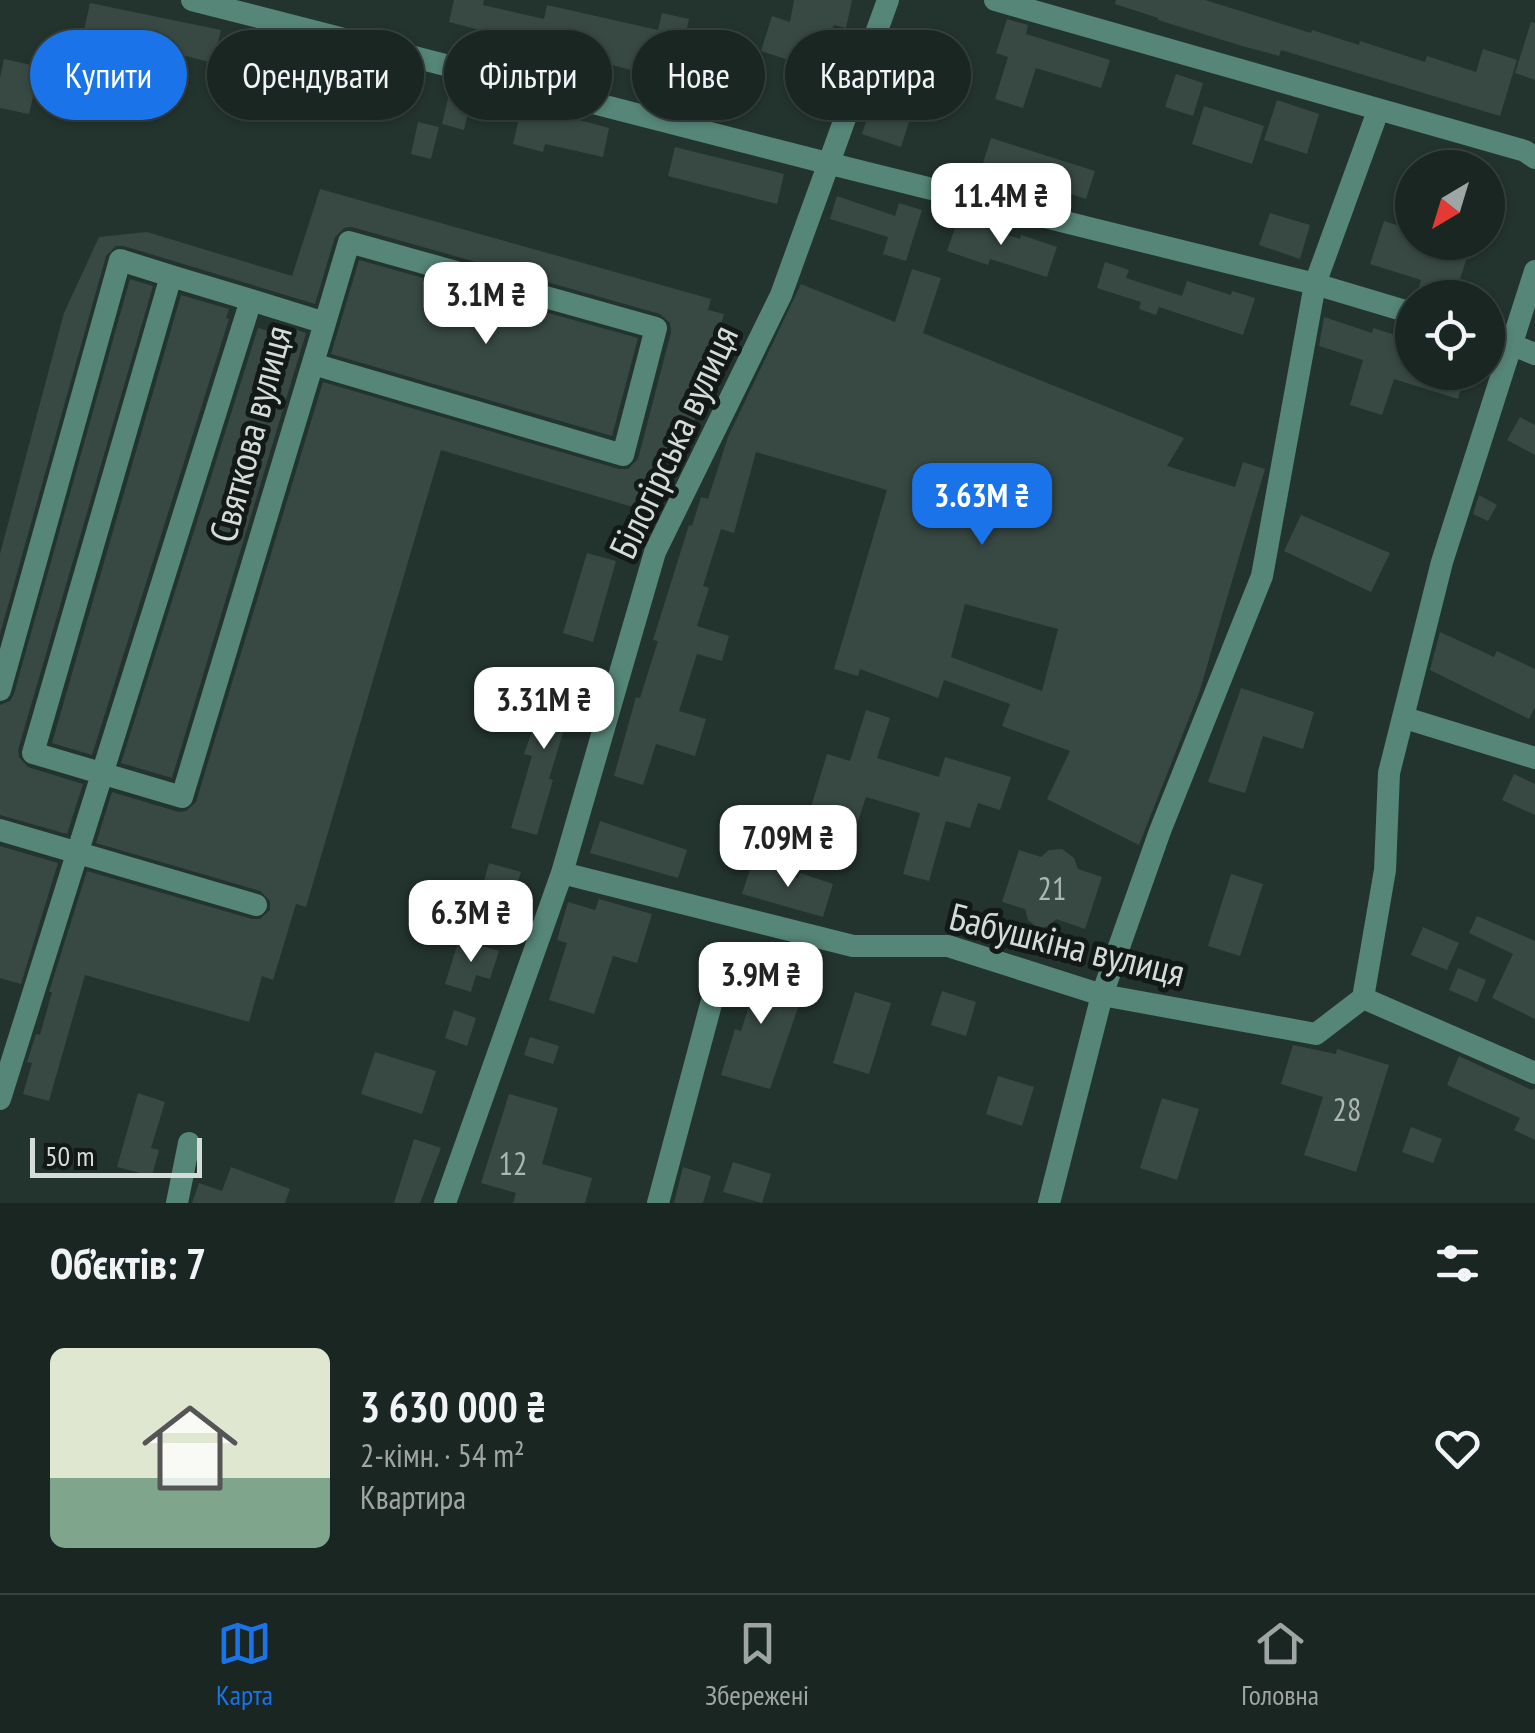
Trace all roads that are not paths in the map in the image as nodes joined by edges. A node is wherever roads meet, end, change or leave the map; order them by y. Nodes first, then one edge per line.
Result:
1 (192, 0) edge
2 (888, 0) edge
3 (995, 0) edge
4 (1378, 111) junction
5 (1535, 158) edge
6 (827, 163) junction
7 (1535, 270) edge
8 (171, 276) junction
9 (1315, 284) junction
10 (250, 300) junction
11 (1395, 308) edge
12 (325, 323) junction
13 (1505, 340) edge
14 (1512, 342) junction
15 (1535, 354) edge
16 (312, 364) junction
17 (0, 690) edge
18 (1405, 718) junction
19 (1535, 758) edge
20 (104, 774) junction
21 (0, 830) edge
22 (79, 854) junction
23 (562, 873) junction
24 (256, 905) dead end
25 (1102, 995) junction
26 (1363, 998) junction
27 (712, 1004) dead end
28 (1535, 1073) edge
29 (0, 1099) edge
30 (189, 1143) dead end
31 (177, 1203) edge
32 (445, 1203) edge
33 (658, 1203) edge
34 (1049, 1203) edge

1 - 6 street
2 - 6 street, Білогірська вулиця
3 - 4 street
4 - 5 street
4 - 9 street
6 - 9 street
6 - 23 street, Білогірська вулиця
7 - 14 street
8 - 10 street
8 - 17 street
8 - 20 street
9 - 11 street
9 - 25 street
10 - 12 street, Святкова вулиця
10 - 20 street, Святкова вулиця
12 - 16 street, Святкова вулиця
12 - 16 street
13 - 14 street
14 - 15 street
14 - 18 street
16 - 20 street, Святкова вулиця
18 - 19 street
18 - 26 street
20 - 22 street, Святкова вулиця
21 - 22 street
22 - 24 street
22 - 29 street, Святкова вулиця
23 - 25 street, Бабушкіна вулиця
23 - 32 street, Білогірська вулиця
25 - 26 street, Бабушкіна вулиця
25 - 34 street
26 - 28 street
27 - 33 street
30 - 31 street

